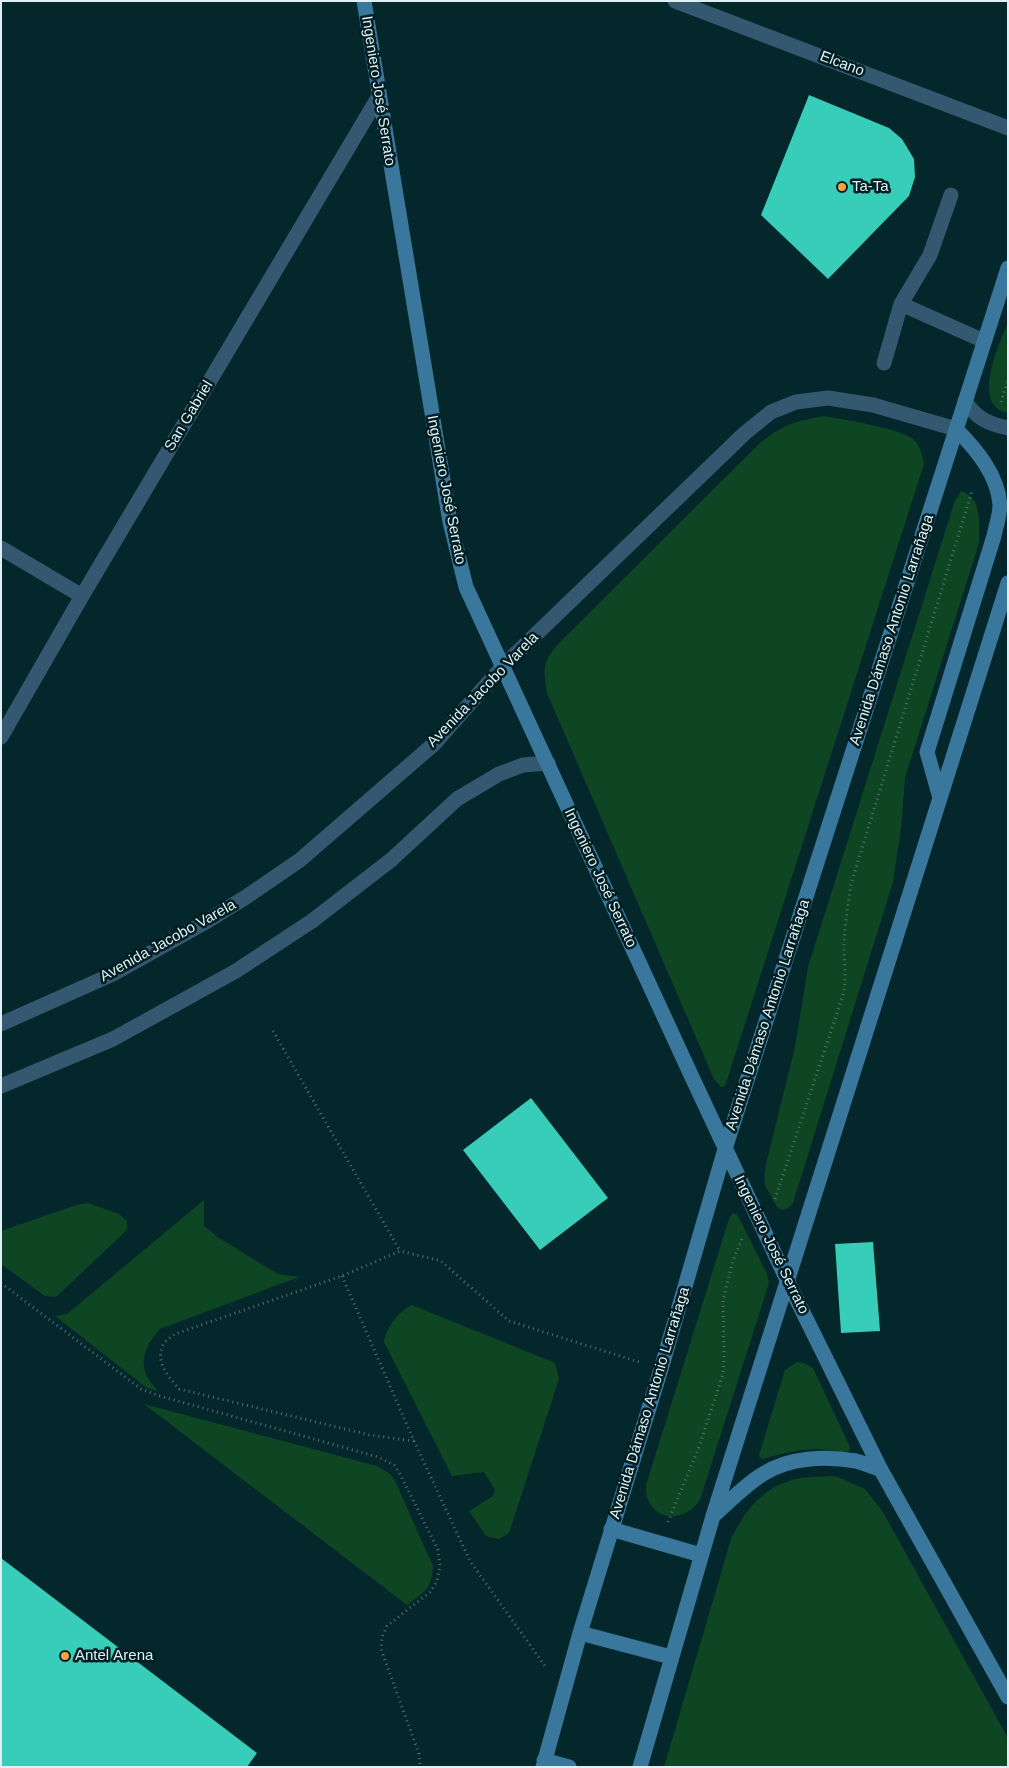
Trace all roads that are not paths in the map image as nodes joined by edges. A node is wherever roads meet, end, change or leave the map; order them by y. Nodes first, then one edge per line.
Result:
1 (364, 1) edge
2 (675, 1) edge
3 (379, 96) junction
4 (1008, 128) edge
5 (951, 195) dead end
6 (1008, 268) edge
7 (901, 304) junction
8 (984, 341) junction
9 (884, 363) dead end
10 (965, 401) junction
11 (1000, 427) edge
12 (956, 429) junction
13 (1, 548) edge
14 (1008, 582) edge
15 (82, 596) junction
16 (503, 666) junction
17 (1, 737) edge
18 (548, 763) junction
19 (940, 798) junction
20 (1, 1024) edge
21 (1, 1086) edge
22 (725, 1150) junction
23 (787, 1280) junction
24 (881, 1470) junction
25 (713, 1516) junction
26 (611, 1529) junction
27 (701, 1555) junction
28 (580, 1633) junction
29 (671, 1657) junction
30 (1008, 1698) edge
31 (544, 1764) edge
32 (569, 1767) edge
33 (640, 1767) edge

1 - 3 street, Ingeniero José Serrato
2 - 4 street, Elcano
3 - 15 street, San Gabriel
3 - 16 street, Ingeniero José Serrato
5 - 7 street
6 - 8 street, Avenida Dámaso Antonio Larrañaga
7 - 8 street
7 - 9 street
8 - 10 street, Avenida Dámaso Antonio Larrañaga
10 - 11 street
10 - 12 street, Avenida Dámaso Antonio Larrañaga
12 - 16 street, Avenida Jacobo Varela
12 - 19 street
12 - 22 street, Avenida Dámaso Antonio Larrañaga
13 - 15 street
14 - 19 street
15 - 17 street, San Gabriel
16 - 18 street, Ingeniero José Serrato
16 - 20 street, Avenida Jacobo Varela
18 - 21 street
18 - 22 street, Ingeniero José Serrato
19 - 23 street
22 - 23 street, Ingeniero José Serrato
22 - 26 street, Avenida Dámaso Antonio Larrañaga
23 - 24 street, Ingeniero José Serrato
23 - 25 street
24 - 25 street
24 - 30 street, Ingeniero José Serrato
25 - 27 street
26 - 27 street
26 - 28 street, Avenida Dámaso Antonio Larrañaga
27 - 29 street
28 - 29 street
28 - 31 street, Avenida Dámaso Antonio Larrañaga
29 - 33 street
31 - 32 street

